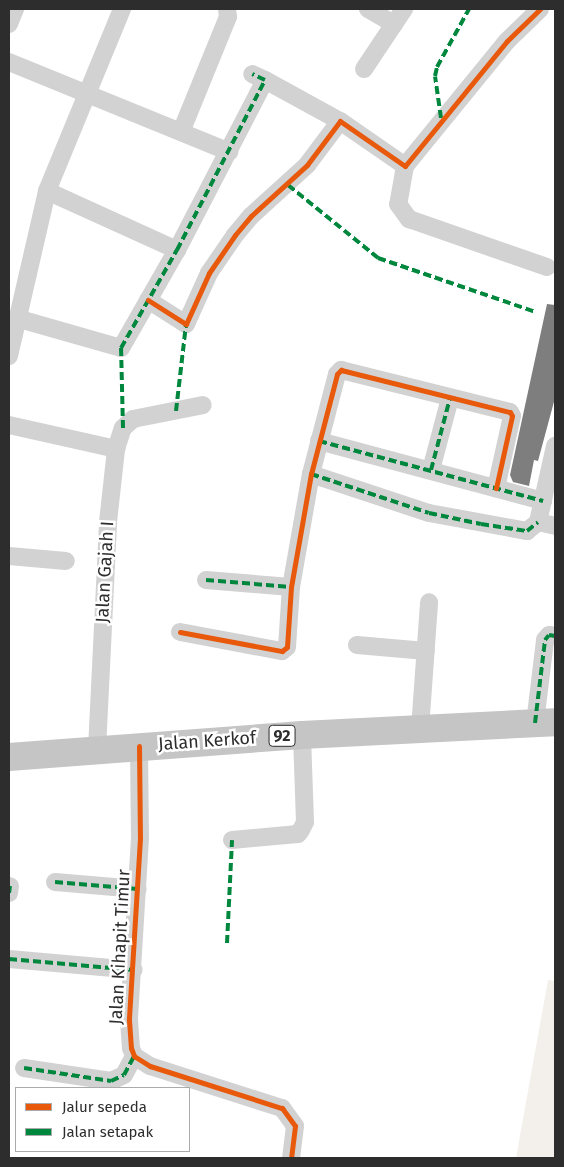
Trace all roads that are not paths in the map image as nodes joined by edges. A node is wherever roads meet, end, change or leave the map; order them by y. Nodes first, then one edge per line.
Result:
1 (14, 9) edge
2 (122, 9) edge
3 (227, 9) edge
4 (368, 9) edge
5 (404, 9) edge
6 (540, 9) edge
7 (9, 24) edge
8 (394, 24) junction
9 (9, 62) edge
10 (364, 69) dead end
11 (88, 97) junction
12 (340, 121) junction
13 (181, 132) junction
14 (229, 152) junction
15 (405, 166) junction
16 (46, 191) junction
17 (177, 250) junction
18 (546, 267) dead end
19 (148, 300) junction
20 (16, 318) junction
21 (9, 356) edge
22 (450, 398) junction
23 (202, 405) dead end
24 (9, 425) edge
25 (319, 441) junction
26 (555, 446) edge
27 (116, 449) junction
28 (431, 470) junction
29 (311, 474) junction
30 (496, 488) junction
31 (542, 501) junction
32 (547, 524) edge
33 (9, 556) edge
34 (66, 561) dead end
35 (206, 580) dead end
36 (291, 586) junction
37 (428, 602) dead end
38 (180, 632) dead end
39 (555, 636) edge
40 (357, 645) dead end
41 (426, 651) junction
42 (545, 722) edge
43 (420, 729) junction
44 (302, 735) junction
45 (140, 746) junction
46 (97, 749) junction
47 (9, 757) edge
48 (232, 840) dead end
49 (55, 882) dead end
50 (138, 889) junction
51 (9, 959) edge
52 (134, 970) junction
53 (134, 1056) junction
54 (24, 1068) dead end
55 (291, 1158) edge

1 - 7 street
2 - 11 street
3 - 13 street
4 - 8 street
5 - 8 street
6 - 15 street
8 - 10 street
9 - 11 street
11 - 13 street
11 - 16 street
12 - 14 street
12 - 15 street
12 - 19 street
13 - 14 street
14 - 17 street
15 - 18 street
16 - 17 street
16 - 20 street
17 - 19 street
19 - 20 street
20 - 21 street
22 - 25 street
22 - 28 street
22 - 30 street
23 - 27 street, Jalan Gajah I
24 - 27 street
25 - 28 street
25 - 29 street
26 - 31 street
27 - 46 street, Jalan Gajah I
28 - 30 street
29 - 32 street
29 - 36 street
30 - 31 street
31 - 32 street
33 - 34 street
35 - 36 street
36 - 38 street
37 - 41 street
39 - 42 street
40 - 41 street
41 - 43 street
42 - 43 main road, Jalan Kerkof / 92
43 - 44 main road, Jalan Kerkof / 92
44 - 45 main road, Jalan Kerkof / 92
44 - 48 street
45 - 46 main road, Jalan Kerkof / 92
45 - 50 street, Jalan Kihapit Timur
46 - 47 main road, Jalan Kerkof / 92
49 - 50 street
50 - 52 street, Jalan Kihapit Timur
51 - 52 street
52 - 53 street, Jalan Kihapit Timur
53 - 54 street
53 - 55 street

